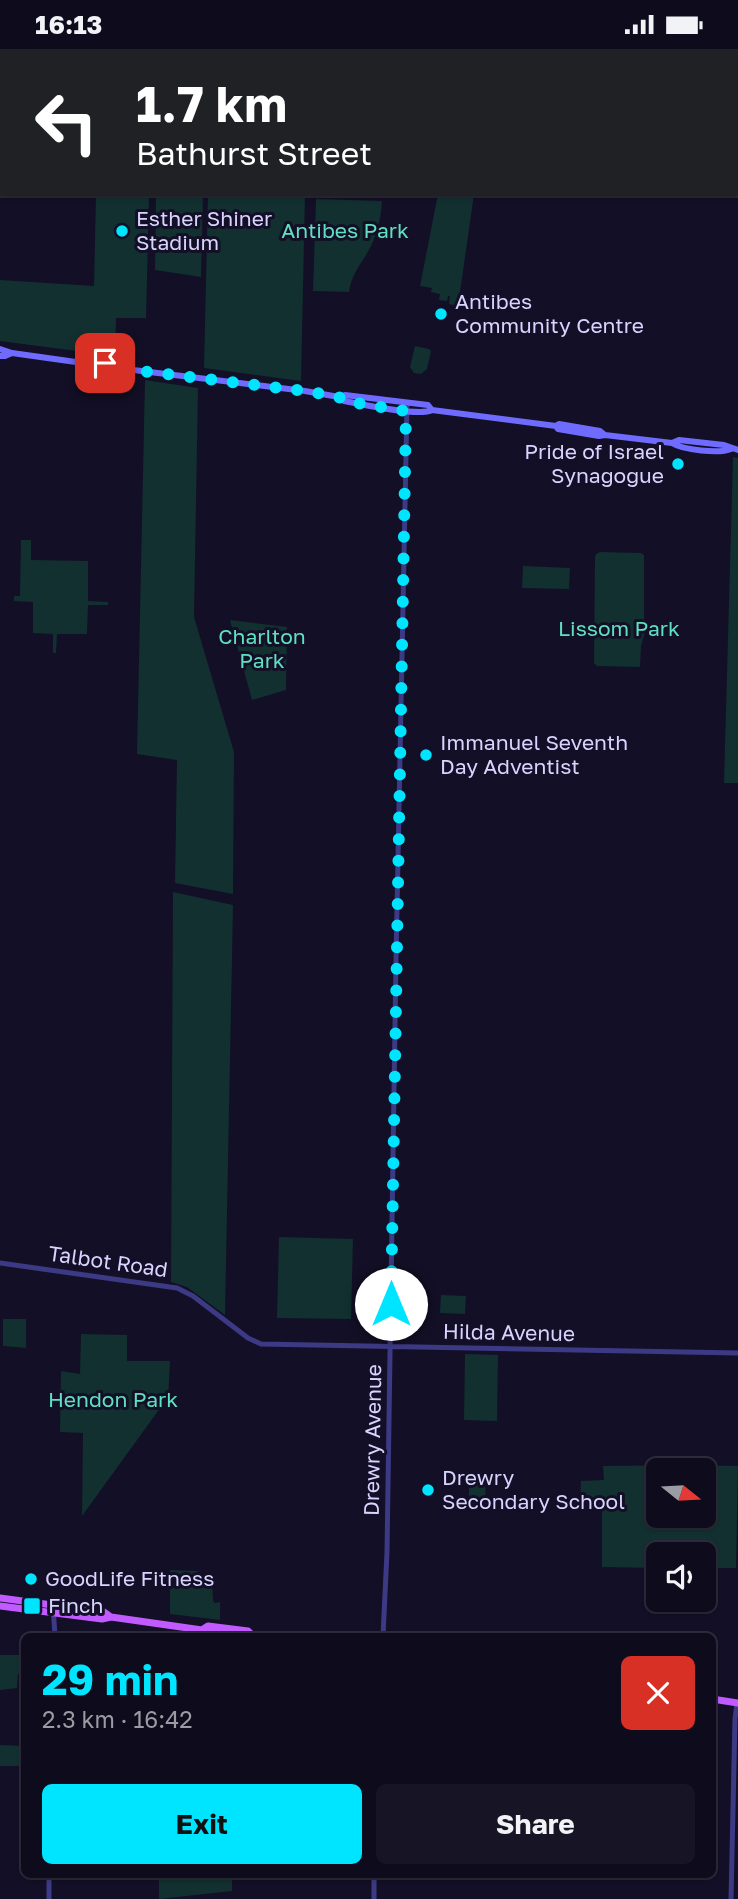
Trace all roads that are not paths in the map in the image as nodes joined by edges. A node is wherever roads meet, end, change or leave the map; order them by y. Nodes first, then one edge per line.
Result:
1 (0, 349) edge
2 (12, 353) junction
3 (0, 356) edge
4 (407, 407) junction
5 (734, 450) edge
6 (0, 1263) edge
7 (279, 1345) joint
8 (390, 1347) junction
9 (738, 1353) edge
10 (0, 1598) edge
11 (0, 1606) edge
12 (54, 1609) junction
13 (202, 1630) junction
14 (55, 1633) edge
15 (206, 1633) edge
16 (249, 1633) edge
17 (383, 1633) edge
18 (716, 1700) edge
19 (738, 1703) edge
20 (49, 1878) edge
21 (374, 1878) edge
22 (49, 1899) edge
23 (374, 1899) edge
24 (731, 1899) edge

1 - 2 main road
2 - 3 main road
2 - 4 main road
4 - 5 main road
4 - 8 street, Drewry Avenue
6 - 7 street, Talbot Road
7 - 8 street, Hilda Avenue
8 - 9 street, Hilda Avenue
8 - 17 street, Drewry Avenue
10 - 12 main road
11 - 12 main road
12 - 13 main road
12 - 14 street
13 - 15 main road
13 - 16 main road
18 - 19 main road
19 - 24 street
20 - 22 street
21 - 23 street

